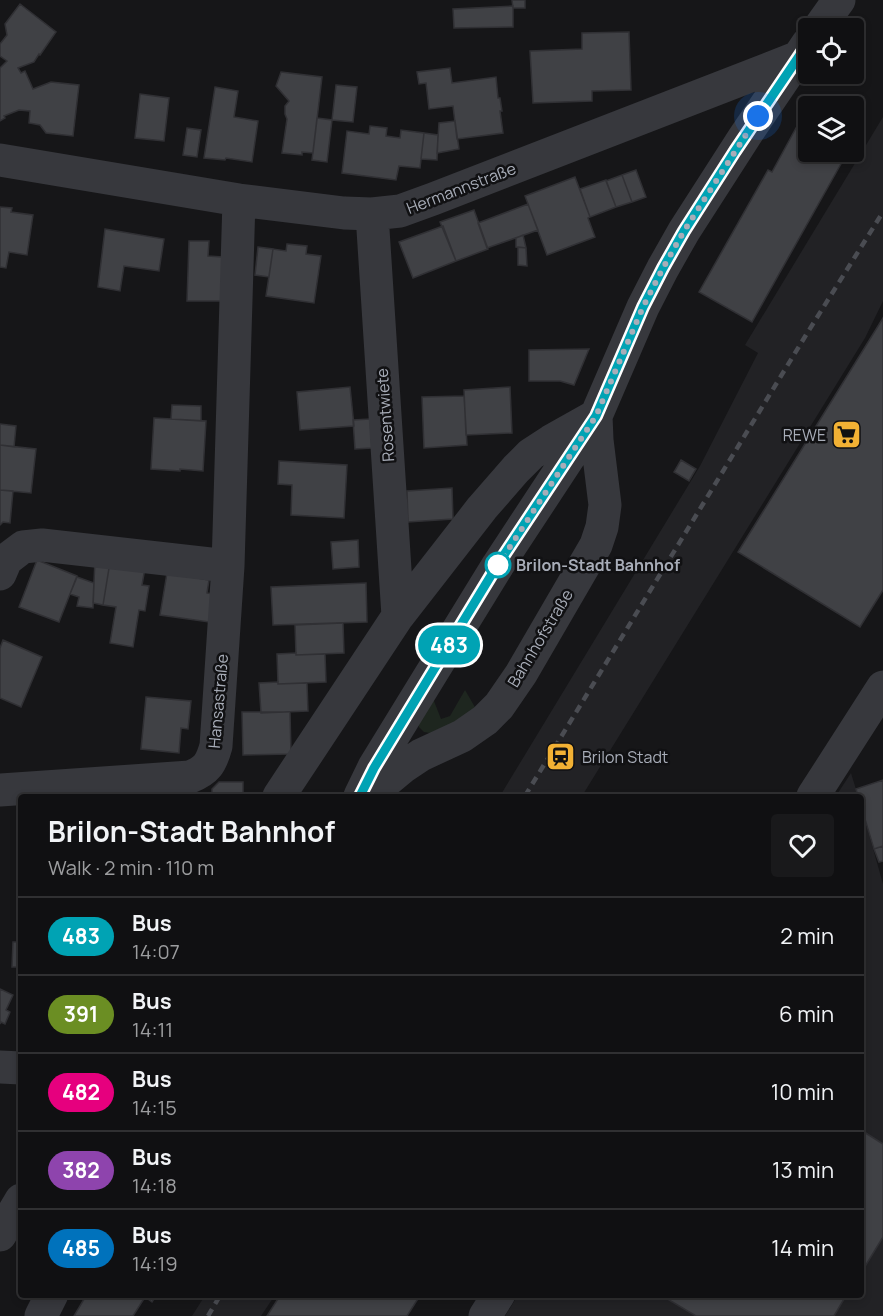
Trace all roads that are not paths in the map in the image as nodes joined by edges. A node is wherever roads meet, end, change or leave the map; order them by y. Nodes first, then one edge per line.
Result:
1 (838, 0) edge
2 (826, 18) edge
3 (798, 52) edge
4 (798, 59) edge
5 (0, 160) edge
6 (239, 200) junction
7 (372, 214) junction
8 (588, 427) junction
9 (228, 566) junction
10 (0, 574) edge
11 (398, 616) junction
12 (883, 687) edge
13 (0, 790) edge
14 (365, 792) edge
15 (280, 794) edge
16 (814, 794) edge
17 (0, 1067) edge
18 (18, 1068) edge
19 (18, 1205) edge
20 (0, 1235) edge
21 (50, 1298) edge
22 (496, 1298) edge
23 (41, 1316) edge
24 (485, 1316) edge

1 - 2 street
3 - 7 street, Hermannstraße
4 - 8 street, Bahnhofstraße
5 - 6 street, Hermannstraße
6 - 7 street, Hermannstraße
6 - 9 street, Hansastraße
7 - 11 street, Rosentwiete
8 - 11 street
8 - 14 street, Bahnhofstraße
8 - 14 street, Bahnhofstraße
9 - 10 street
9 - 13 street, Hansastraße
11 - 15 street
12 - 16 street
17 - 18 street
19 - 20 street
21 - 23 street
22 - 24 street

